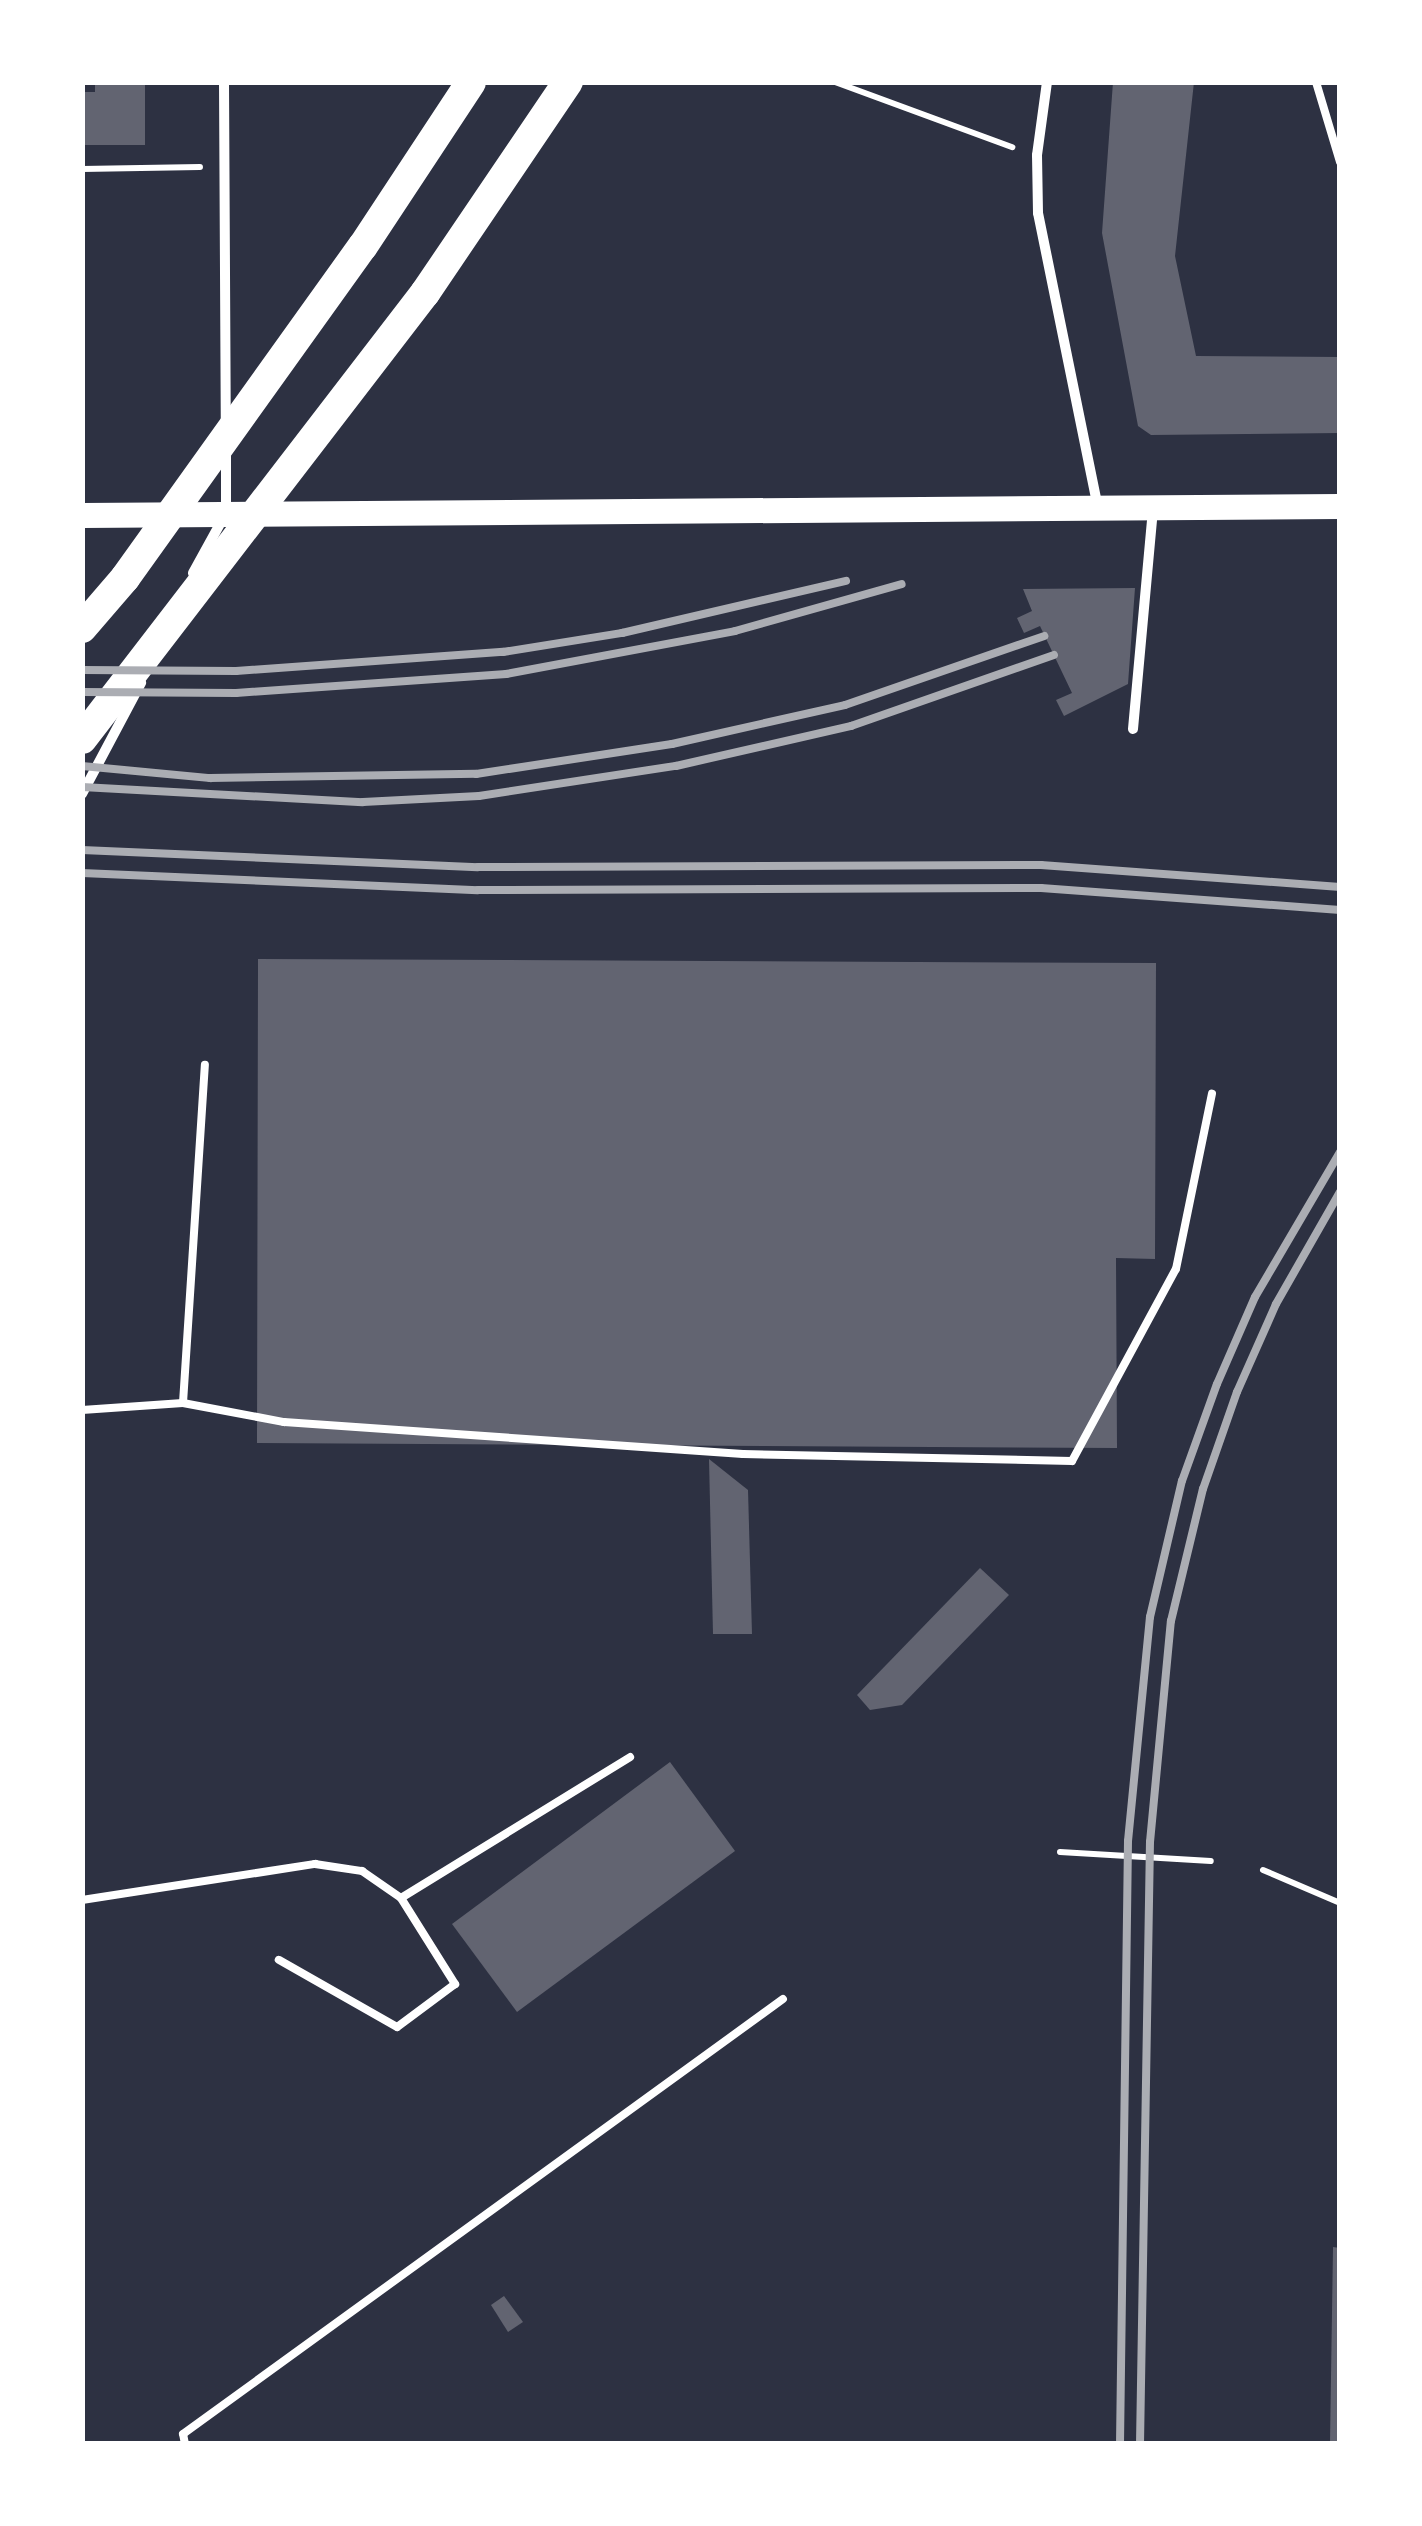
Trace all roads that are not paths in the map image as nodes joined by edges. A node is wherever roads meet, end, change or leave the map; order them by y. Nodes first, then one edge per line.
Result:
1 (224, 82) edge
2 (471, 82) edge
3 (568, 82) edge
4 (1047, 82) edge
5 (1316, 82) edge
6 (1340, 162) edge
7 (1340, 506) edge
8 (1098, 508) junction
9 (1154, 508) junction
10 (226, 513) junction
11 (82, 515) edge
12 (82, 628) edge
13 (1133, 729) dead end
14 (82, 739) edge
15 (82, 794) edge
16 (204, 1065) dead end
17 (1212, 1094) dead end
18 (184, 1403) junction
19 (82, 1410) edge
20 (630, 1757) dead end
21 (400, 1898) junction
22 (82, 1900) edge
23 (279, 1960) dead end
24 (783, 1998) dead end
25 (185, 2444) edge

1 - 10 street
2 - 12 highway
3 - 14 highway
4 - 8 street
5 - 6 lane
7 - 9 main road
8 - 9 main road
8 - 10 main road
9 - 13 street
10 - 11 main road
10 - 15 street
16 - 18 lane
17 - 18 lane
18 - 19 lane
20 - 21 lane
21 - 22 lane
21 - 23 lane
24 - 25 lane

